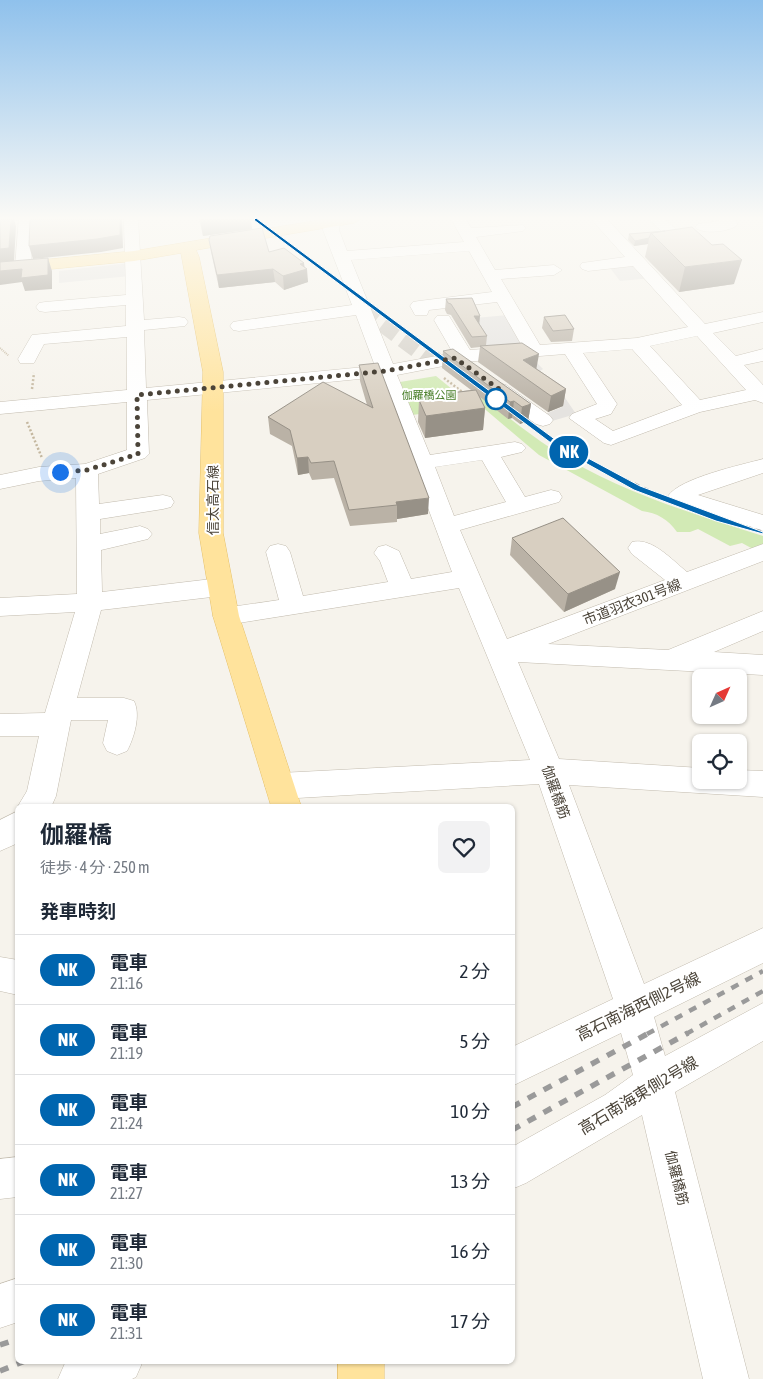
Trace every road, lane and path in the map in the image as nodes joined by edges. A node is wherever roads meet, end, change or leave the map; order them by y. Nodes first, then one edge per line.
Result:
1 (135, 283) edge
2 (196, 283) edge
3 (353, 283) edge
4 (494, 283) edge
5 (664, 283) edge
6 (502, 296) junction
7 (135, 299) junction
8 (45, 307) dead end
9 (363, 309) junction
10 (421, 311) dead end
11 (763, 318) edge
12 (443, 320) dead end
13 (178, 322) dead end
14 (239, 326) dead end
15 (135, 329) junction
16 (701, 330) junction
17 (638, 343) junction
18 (571, 349) junction
19 (534, 352) junction
20 (763, 355) edge
21 (460, 357) junction
22 (27, 358) dead end
23 (426, 363) junction
24 (731, 363) junction
25 (386, 371) junction
26 (214, 389) junction
27 (137, 395) junction
28 (761, 395) edge
29 (469, 397) edge
30 (695, 407) junction
31 (0, 408) edge
32 (543, 420) dead end
33 (515, 448) dead end
34 (488, 452) junction
35 (422, 463) junction
36 (763, 466) edge
37 (87, 470) junction
38 (0, 482) edge
39 (551, 496) dead end
40 (163, 502) dead end
41 (519, 506) junction
42 (88, 512) junction
43 (763, 523) edge
44 (447, 526) junction
45 (140, 534) dead end
46 (89, 544) junction
47 (640, 548) dead end
48 (278, 552) dead end
49 (763, 552) edge
50 (386, 553) dead end
51 (467, 578) junction
52 (684, 582) junction
53 (220, 587) junction
54 (403, 589) junction
55 (90, 602) junction
56 (0, 607) edge
57 (294, 608) junction
58 (226, 616) junction
59 (763, 620) edge
60 (500, 652) junction
61 (669, 660) junction
62 (763, 665) edge
63 (59, 716) junction
64 (0, 725) edge
65 (117, 743) dead end
66 (549, 771) junction
67 (763, 784) edge
68 (283, 796) edge
69 (35, 804) edge
70 (15, 827) edge
71 (0, 837) edge
72 (763, 945) edge
73 (0, 974) edge
74 (15, 977) edge
75 (634, 1007) junction
76 (763, 1021) edge
77 (515, 1066) edge
78 (654, 1083) junction
79 (515, 1166) edge
80 (15, 1177) edge
81 (0, 1179) edge
82 (15, 1301) edge
83 (0, 1306) edge
84 (114, 1364) edge
85 (361, 1364) edge
86 (81, 1379) edge
87 (360, 1379) edge
88 (726, 1379) edge

1 - 7 street
2 - 26 main road, 信太高石線
3 - 9 street, 伽羅橋筋
4 - 6 street
5 - 16 street
6 - 10 street
6 - 19 street
7 - 8 street
7 - 15 street
9 - 14 street
9 - 25 street, 伽羅橋筋
11 - 16 street
12 - 21 street
13 - 15 street
15 - 22 street
15 - 27 street
16 - 17 street
16 - 24 street
17 - 18 street
17 - 30 street
18 - 19 street
18 - 30 street
19 - 21 street
20 - 24 street
21 - 23 street
21 - 32 street
23 - 25 street
23 - 29 path
24 - 28 street
25 - 26 street
25 - 35 street, 伽羅橋筋
26 - 27 street
26 - 53 main road, 信太高石線
27 - 31 street
27 - 37 street
28 - 30 street
33 - 34 street
34 - 35 street
34 - 41 street
35 - 44 street, 伽羅橋筋
36 - 43 street
37 - 38 street
37 - 42 street
39 - 41 street
40 - 42 street
41 - 44 street
42 - 46 street
44 - 51 street, 伽羅橋筋
45 - 46 street
46 - 55 street
47 - 52 street
48 - 57 street
49 - 52 street, 市道羽衣301号線
50 - 54 street
51 - 54 street
51 - 60 street, 伽羅橋筋
52 - 60 street, 市道羽衣301号線
53 - 55 street
53 - 58 main road, 信太高石線
54 - 57 street
55 - 56 street
55 - 63 street
57 - 58 street
58 - 68 main road, 信太高石線
59 - 61 street
60 - 61 street
60 - 66 street, 伽羅橋筋
61 - 62 street
63 - 64 street
63 - 65 street
63 - 69 street
66 - 67 street
66 - 68 street
66 - 75 street, 伽羅橋筋
70 - 71 street
72 - 75 street, 高石南海西側2号線
73 - 74 street
75 - 77 street, 高石南海西側2号線
75 - 78 street, 伽羅橋筋
76 - 78 street, 高石南海東側2号線
78 - 79 street, 高石南海東側2号線
78 - 88 street, 伽羅橋筋
80 - 81 street
82 - 83 street
84 - 86 street
85 - 87 main road

